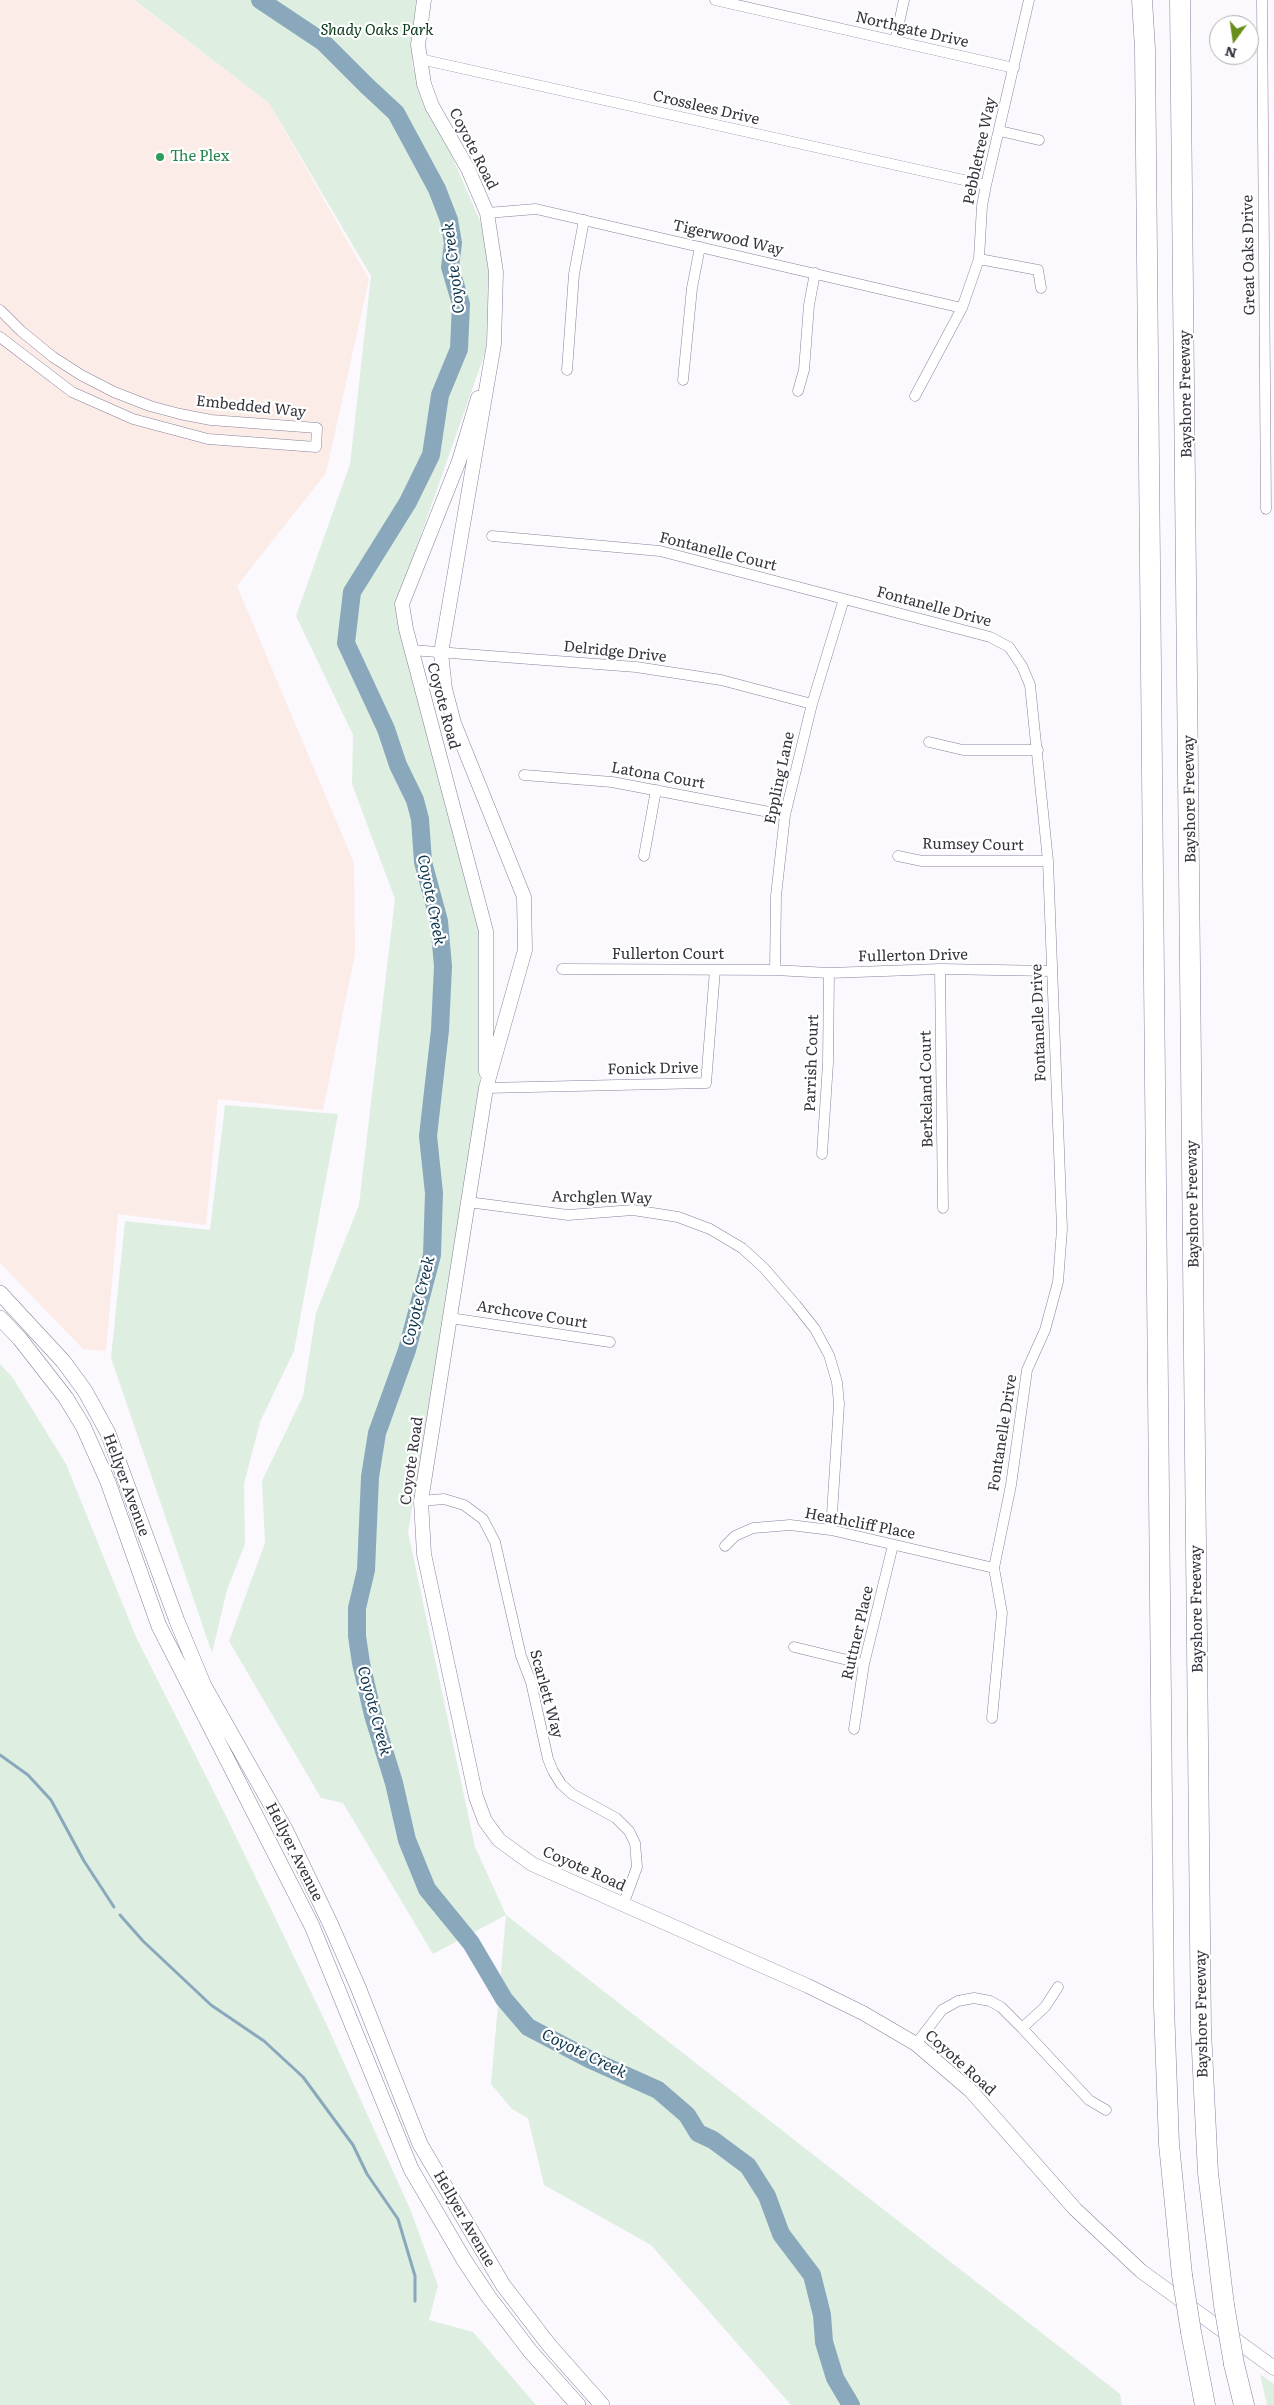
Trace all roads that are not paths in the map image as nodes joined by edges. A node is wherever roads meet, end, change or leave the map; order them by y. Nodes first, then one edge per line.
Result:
1 (424, 0) edge
2 (715, 0) edge
3 (904, 0) edge
4 (1029, 0) edge
5 (1142, 0) edge
6 (1180, 0) edge
7 (1262, 0) edge
8 (895, 41) junction
9 (420, 59) junction
10 (1014, 68) junction
11 (1263, 104) junction
12 (1274, 104) edge
13 (1000, 131) junction
14 (1039, 140) dead end
15 (986, 185) junction
16 (487, 213) junction
17 (584, 220) junction
18 (700, 247) junction
19 (979, 259) junction
20 (815, 273) junction
21 (1041, 288) dead end
22 (962, 308) junction
23 (0, 310) edge
24 (0, 337) edge
25 (494, 344) junction
26 (567, 370) dead end
27 (683, 380) dead end
28 (798, 391) dead end
29 (915, 396) dead end
30 (1270, 456) edge
31 (1266, 509) dead end
32 (492, 536) dead end
33 (844, 599) junction
34 (412, 650) junction
35 (441, 652) junction
36 (812, 704) junction
37 (929, 742) dead end
38 (1038, 750) junction
39 (524, 775) dead end
40 (656, 790) junction
41 (785, 815) junction
42 (644, 856) dead end
43 (898, 856) dead end
44 (1048, 861) junction
45 (562, 969) dead end
46 (940, 969) junction
47 (715, 970) junction
48 (775, 970) junction
49 (1051, 971) junction
50 (829, 972) junction
51 (486, 1088) junction
52 (822, 1154) dead end
53 (468, 1202) junction
54 (944, 1208) dead end
55 (0, 1293) edge
56 (0, 1318) edge
57 (450, 1318) junction
58 (610, 1342) dead end
59 (124, 1476) junction
60 (108, 1482) junction
61 (421, 1501) junction
62 (831, 1530) junction
63 (893, 1545) junction
64 (725, 1546) dead end
65 (994, 1568) junction
66 (794, 1647) dead end
67 (864, 1664) junction
68 (992, 1718) dead end
69 (854, 1729) dead end
70 (623, 1904) junction
71 (1058, 1986) dead end
72 (1022, 2028) junction
73 (916, 2044) junction
74 (1106, 2110) dead end
75 (503, 2285) junction
76 (488, 2296) junction
77 (1274, 2368) edge
78 (578, 2405) edge
79 (602, 2405) edge
80 (1204, 2405) edge
81 (1244, 2405) edge

1 - 9 street, Coyote Road
2 - 8 street, Northgate Drive
3 - 8 street
4 - 10 street, Pebbletree Way
5 - 80 highway, bridge
6 - 81 highway, Bayshore Freeway, bridge
7 - 11 street, Great Oaks Drive
8 - 10 street, Northgate Drive
9 - 15 street, Crosslees Drive
9 - 16 street, Coyote Road
10 - 13 street, Pebbletree Way
11 - 12 street
11 - 30 street, Great Oaks Drive
13 - 14 street
13 - 15 street, Pebbletree Way
15 - 19 street, Pebbletree Way
16 - 17 street, Tigerwood Way
16 - 25 street, Coyote Road
17 - 18 street, Tigerwood Way
17 - 26 street
18 - 20 street, Tigerwood Way
18 - 27 street
19 - 21 street
19 - 22 street, Pebbletree Way
20 - 22 street, Tigerwood Way
20 - 28 street
22 - 29 street, Pebbletree Way
23 - 24 street, Embedded Way
25 - 34 street, Coyote Road
25 - 35 street, Coyote Road
30 - 31 street, Great Oaks Drive
32 - 33 street, Fontanelle Court
33 - 36 street, Eppling Lane
33 - 38 street, Fontanelle Drive
34 - 35 street, Delridge Drive
34 - 51 street, Coyote Road
35 - 36 street, Delridge Drive
35 - 51 street, Coyote Road
36 - 41 street, Eppling Lane
37 - 38 street
38 - 44 street, Fontanelle Drive
39 - 40 street, Latona Court
40 - 41 street, Latona Court
40 - 42 street
41 - 48 street, Eppling Lane
43 - 44 street, Rumsey Court
44 - 49 street, Fontanelle Drive
45 - 47 street, Fullerton Court
46 - 49 street, Fullerton Drive
46 - 50 street, Fullerton Drive
46 - 54 street, Berkeland Court
47 - 48 street, Fullerton Court
47 - 51 street, Fonick Drive
48 - 50 street, Fullerton Drive
49 - 65 street, Fontanelle Drive
50 - 52 street, Parrish Court
51 - 53 street, Coyote Road
53 - 57 street, Coyote Road
53 - 62 street, Archglen Way
55 - 59 main road, Hellyer Avenue
56 - 60 main road, Hellyer Avenue
57 - 58 street, Archcove Court
57 - 61 street, Coyote Road
59 - 60 main road
59 - 75 main road, Hellyer Avenue
60 - 76 main road, Hellyer Avenue
61 - 70 street, Coyote Road
61 - 70 street, Scarlett Way
62 - 63 street, Heathcliff Place
62 - 64 street, Heathcliff Place
63 - 65 street, Heathcliff Place
63 - 67 street, Ruttner Place
65 - 68 street
66 - 67 street
67 - 69 street, Ruttner Place
70 - 73 street, Coyote Road
71 - 72 street
72 - 73 street
72 - 74 street
73 - 77 street, Coyote Road
75 - 76 main road
75 - 79 main road, Hellyer Avenue
76 - 78 main road, Hellyer Avenue

